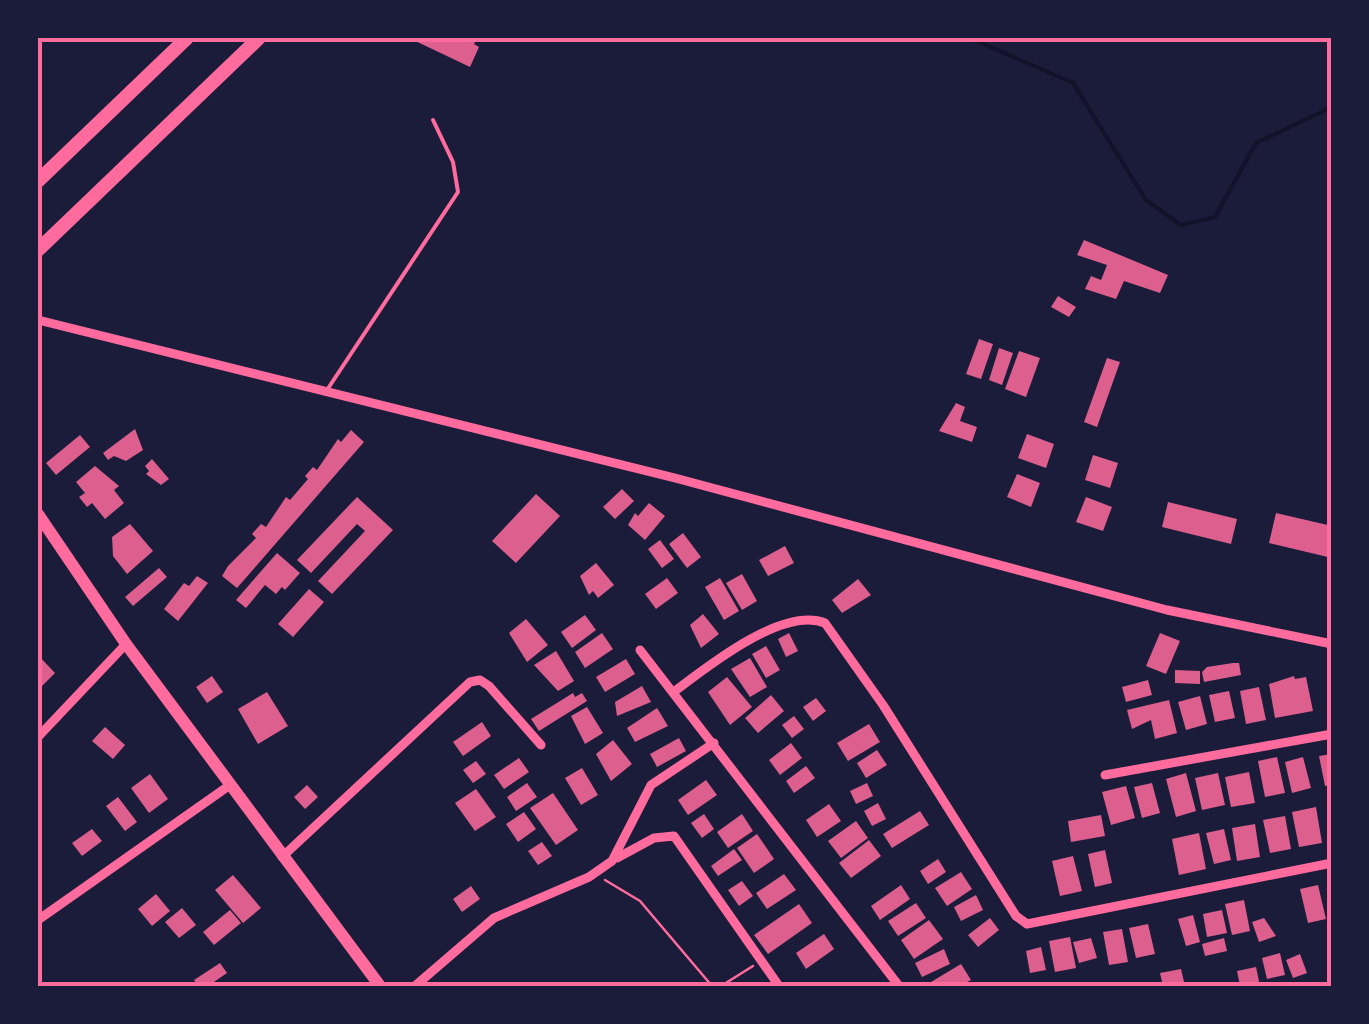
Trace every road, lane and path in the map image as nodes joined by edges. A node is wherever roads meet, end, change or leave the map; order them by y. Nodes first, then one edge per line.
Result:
1 (187, 38) edge
2 (259, 38) edge
3 (433, 120) dead end
4 (38, 181) edge
5 (38, 250) edge
6 (38, 320) edge
7 (328, 390) junction
8 (38, 514) edge
9 (126, 644) junction
10 (1332, 644) edge
11 (640, 650) dead end
12 (674, 691) junction
13 (1332, 734) edge
14 (38, 737) edge
15 (714, 743) junction
16 (541, 746) dead end
17 (1105, 775) dead end
18 (230, 785) junction
19 (282, 858) junction
20 (612, 861) junction
21 (1332, 863) edge
22 (589, 878) junction
23 (38, 920) edge
24 (762, 960) junction
25 (372, 984) edge
26 (415, 986) edge
27 (712, 986) edge
28 (720, 986) edge
29 (779, 986) edge
30 (899, 986) edge

1 - 4 highway
2 - 5 highway
3 - 7 lane
6 - 7 street
7 - 10 street
8 - 9 main road
9 - 14 street
9 - 18 main road
11 - 12 street
12 - 15 street
12 - 21 street
13 - 17 street
15 - 20 street
15 - 30 street
16 - 19 street
18 - 19 main road
18 - 23 street
19 - 25 main road
20 - 22 street
20 - 24 street
22 - 26 street
22 - 27 path
24 - 28 path
24 - 29 street

